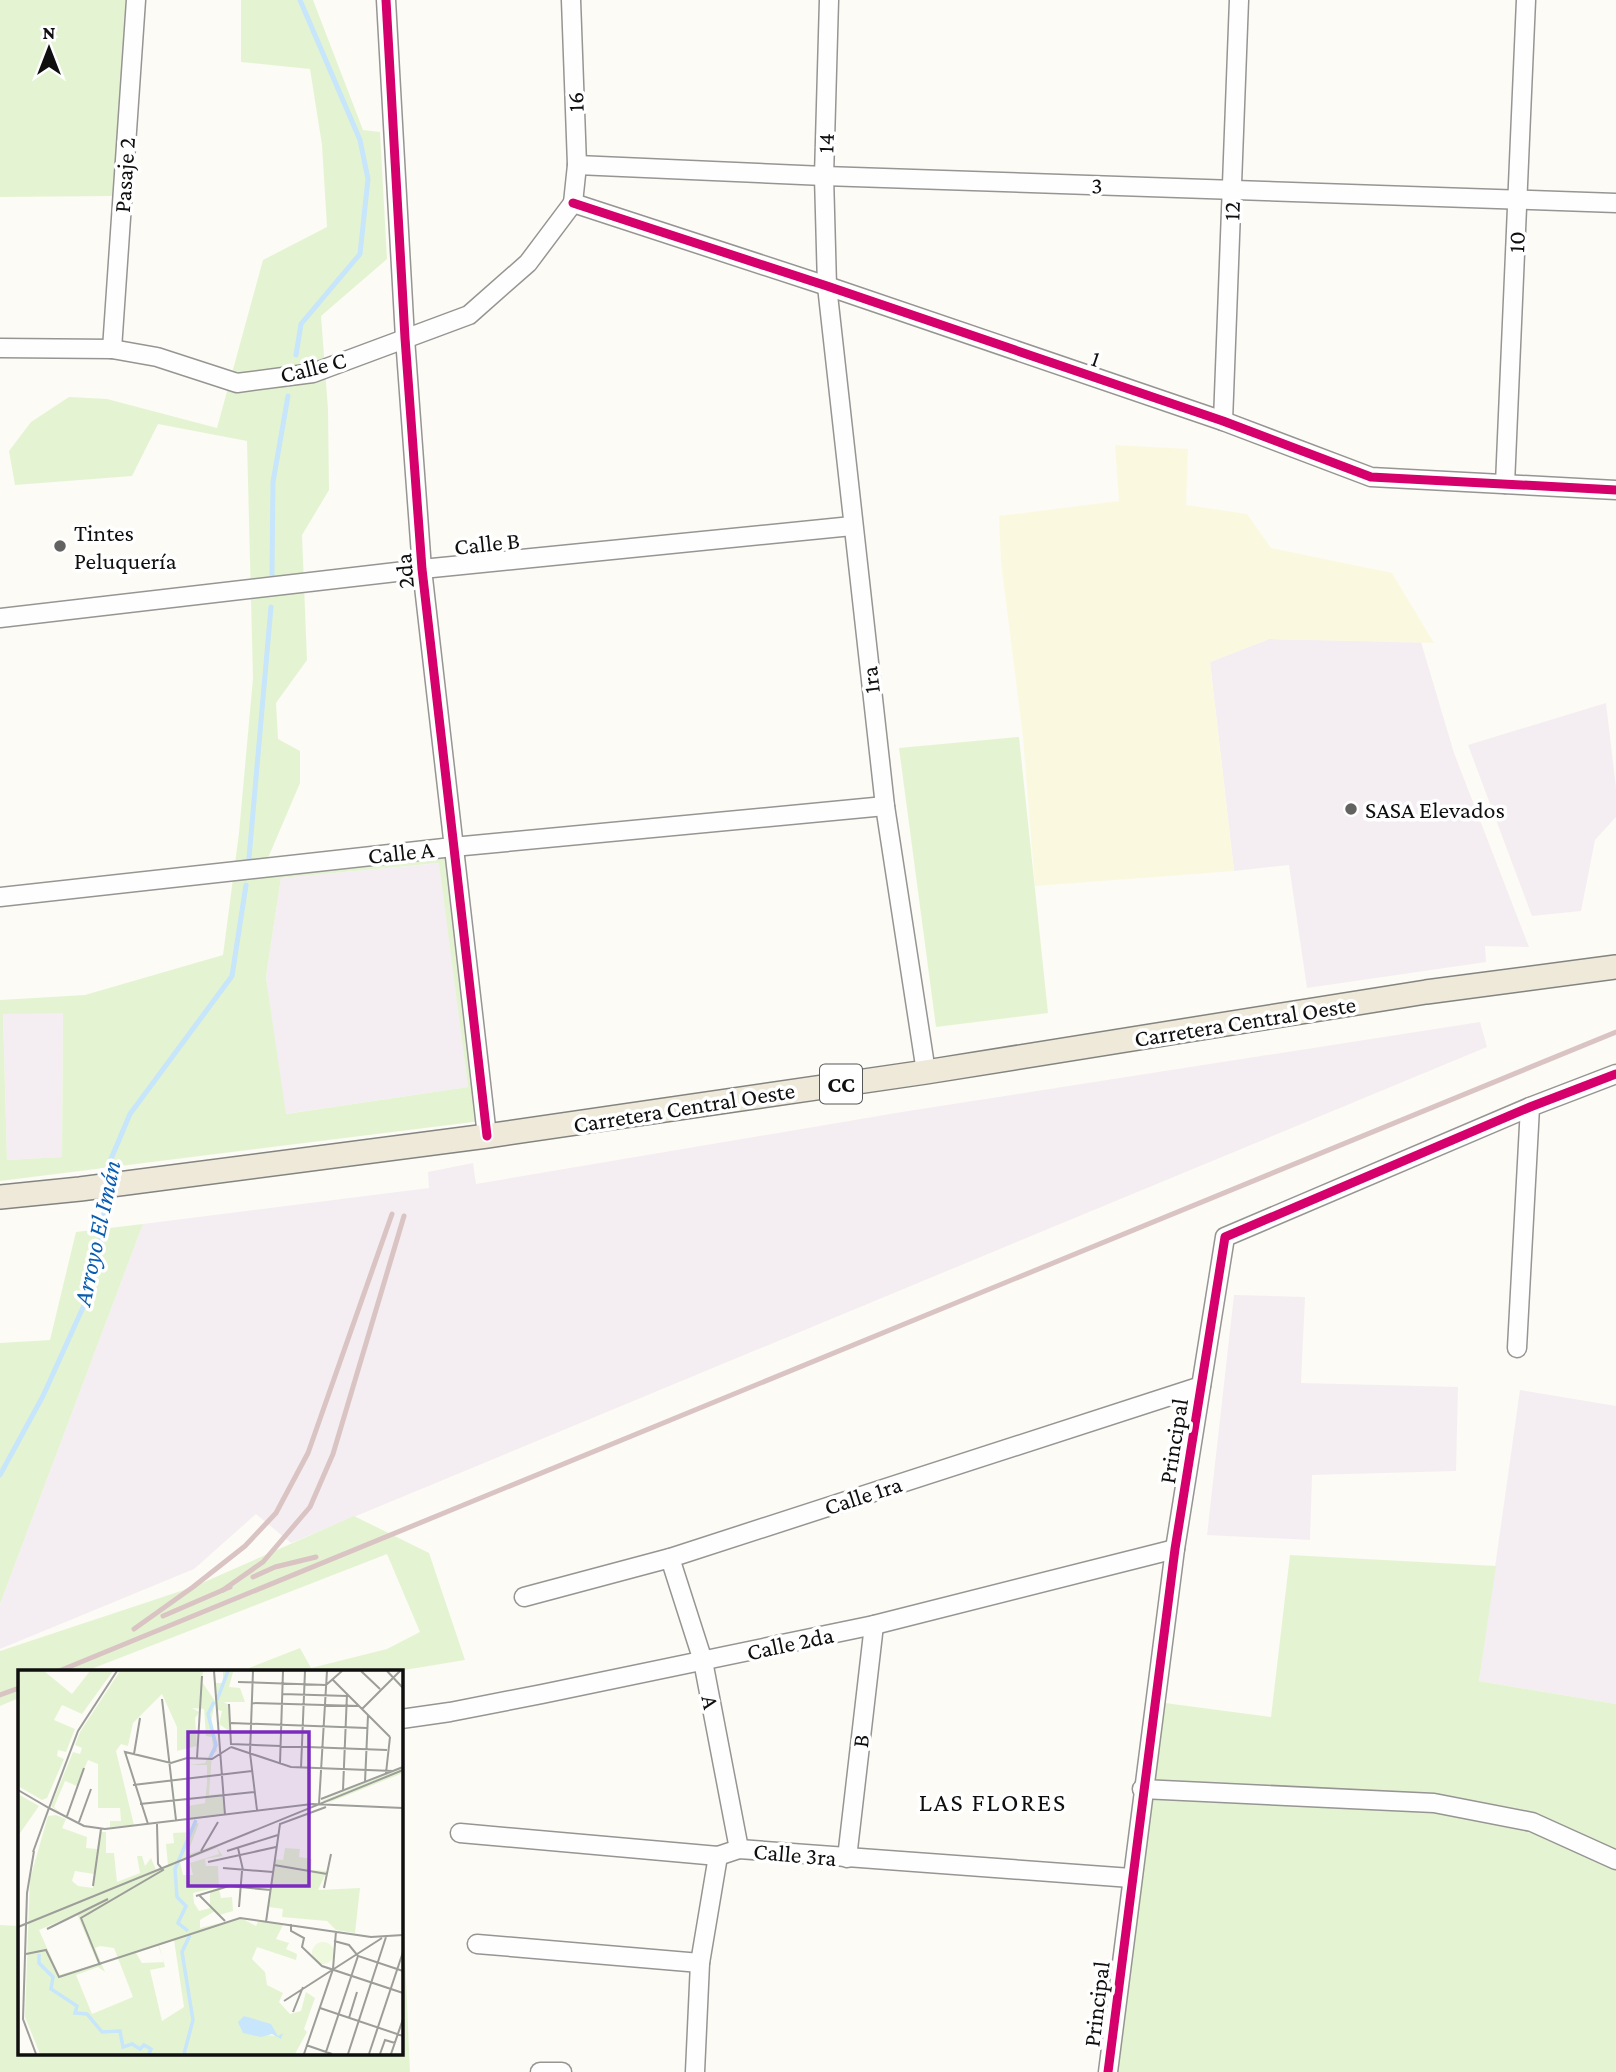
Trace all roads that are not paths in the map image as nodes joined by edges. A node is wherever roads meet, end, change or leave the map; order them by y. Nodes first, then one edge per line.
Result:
1 (136, 0) edge
2 (386, 0) edge
3 (571, 0) edge
4 (829, 0) edge
5 (1239, 0) edge
6 (1526, 0) edge
7 (577, 165) junction
8 (824, 176) junction
9 (1232, 190) junction
10 (1518, 200) junction
11 (573, 203) junction
12 (1616, 203) edge
13 (827, 286) junction
14 (405, 338) junction
15 (0, 348) edge
16 (112, 349) junction
17 (1223, 421) junction
18 (1505, 484) junction
19 (1616, 490) edge
20 (852, 526) junction
21 (422, 569) junction
22 (0, 618) edge
23 (885, 806) junction
24 (453, 847) junction
25 (0, 897) edge
26 (1616, 967) edge
27 (926, 1072) junction
28 (1616, 1074) edge
29 (1530, 1107) junction
30 (487, 1136) junction
31 (0, 1197) edge
32 (1517, 1348) dead end
33 (1201, 1386) junction
34 (1175, 1549) junction
35 (670, 1558) junction
36 (524, 1597) dead end
37 (874, 1625) junction
38 (703, 1661) junction
39 (402, 1719) edge
40 (1142, 1789) junction
41 (460, 1833) dead end
42 (738, 1849) junction
43 (719, 1856) junction
44 (847, 1858) junction
45 (1616, 1860) edge
46 (1131, 1878) junction
47 (477, 1944) dead end
48 (700, 1963) junction
49 (540, 2072) edge
50 (562, 2072) edge
51 (695, 2072) edge
52 (1108, 2072) edge

1 - 16 street, Pasaje 2
2 - 14 street, 2da
3 - 7 street, 16
4 - 8 street, 14
5 - 9 street, 12
6 - 10 street, 10
7 - 8 street, 3
7 - 11 street, 16
8 - 9 street, 3
8 - 13 street, 14
9 - 10 street, 3
9 - 17 street, 12
10 - 12 street, 3
10 - 18 street, 10
11 - 13 street, 1
11 - 14 street, Calle C
13 - 17 street, 1
13 - 20 street, 1ra
14 - 16 street, Calle C
14 - 21 street, 2da
15 - 16 street, Calle C
17 - 18 street, 1
18 - 19 street, 1
20 - 21 street, Calle B
20 - 23 street, 1ra
21 - 22 street, Calle B
21 - 24 street, 2da
23 - 24 street, Calle A
23 - 27 street, 1ra
24 - 25 street, Calle A
24 - 30 street, 2da
26 - 27 main road, Carretera Central Oeste / CC
27 - 30 main road, Carretera Central Oeste / CC
28 - 29 street, Principal
29 - 32 street
29 - 33 street, Principal
30 - 31 main road, Carretera Central Oeste / CC
33 - 34 street, Principal
33 - 35 street, Calle 1ra
34 - 37 street, Calle 2da
34 - 40 street, Principal
35 - 36 street, Calle 1ra
35 - 38 street, A
37 - 38 street, Calle 2da
37 - 44 street, B
38 - 39 street, Calle 2da
38 - 42 street, A
40 - 45 street
40 - 46 street, Principal
41 - 43 street, Calle 3ra
42 - 43 street, Calle 3ra
42 - 44 street, Calle 3ra
43 - 48 street
44 - 46 street, Calle 3ra
46 - 52 street, Principal
47 - 48 street
48 - 51 street
49 - 50 street

